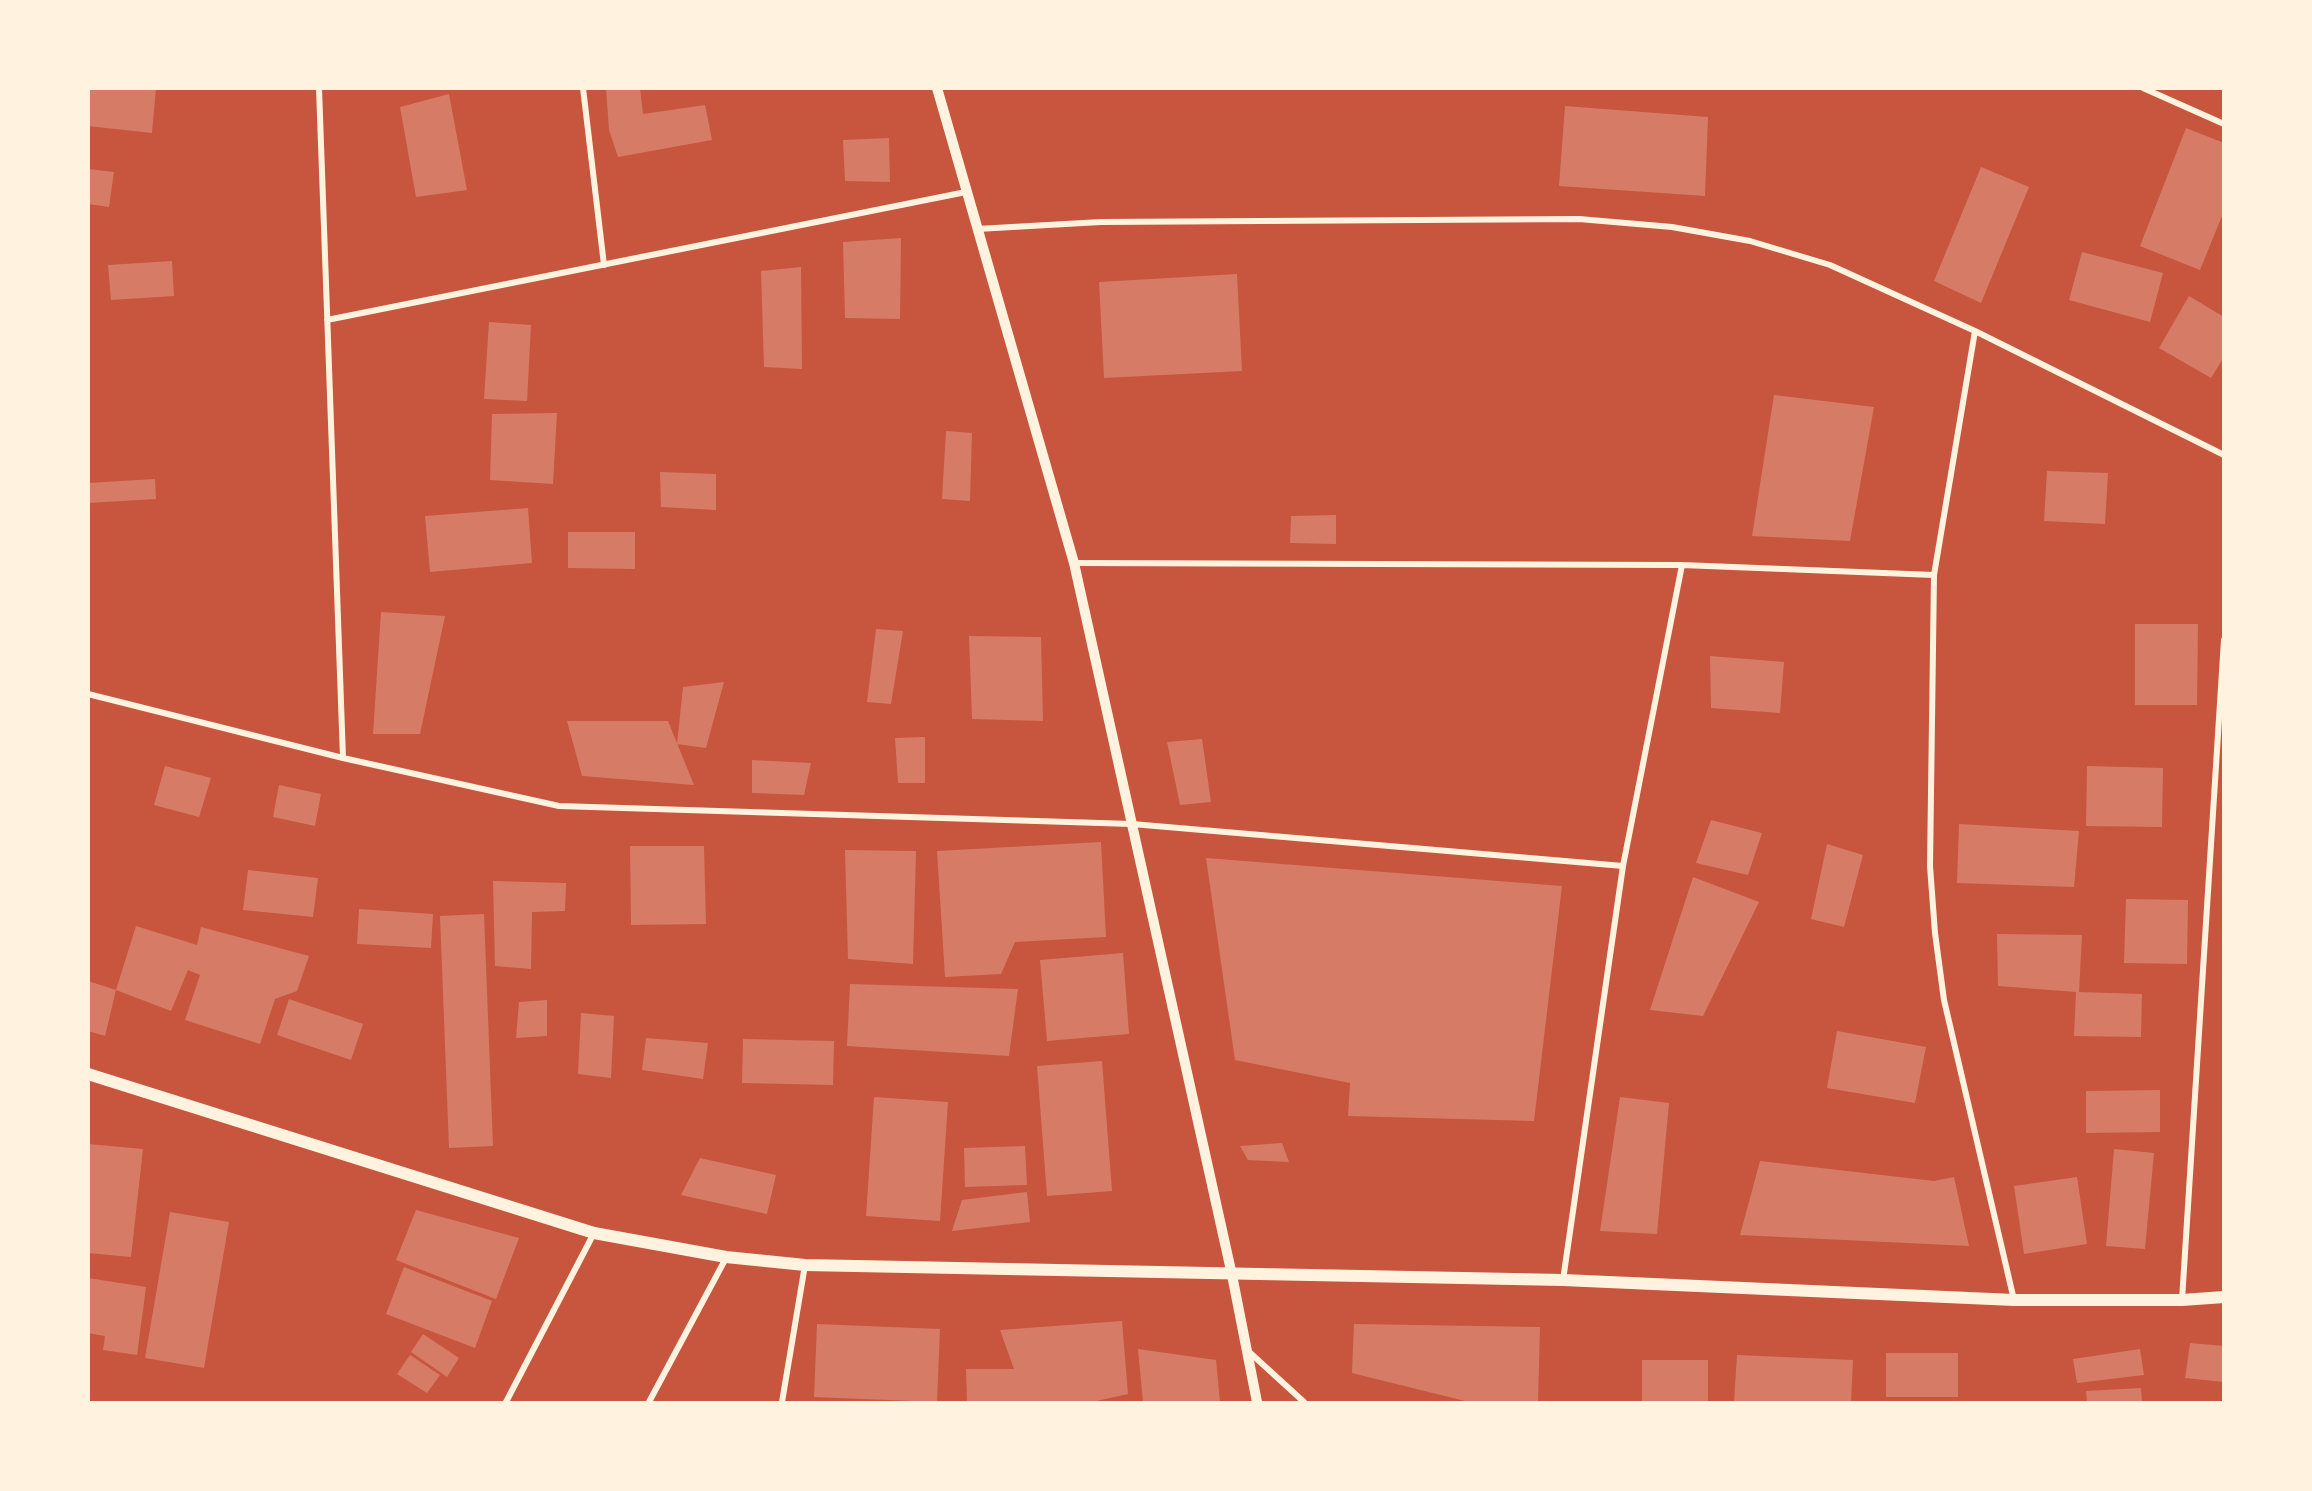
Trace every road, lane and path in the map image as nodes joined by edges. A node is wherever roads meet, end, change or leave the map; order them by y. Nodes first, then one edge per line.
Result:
1 (319, 88) edge
2 (583, 88) edge
3 (937, 88) edge
4 (2143, 88) edge
5 (2223, 124) edge
6 (966, 192) junction
7 (977, 229) junction
8 (604, 265) junction
9 (327, 320) junction
10 (1975, 331) junction
11 (2223, 455) edge
12 (1074, 563) junction
13 (1682, 565) junction
14 (1934, 575) junction
15 (2223, 640) edge
16 (88, 694) edge
17 (343, 758) junction
18 (1132, 824) junction
19 (1623, 867) junction
20 (88, 1074) edge
21 (594, 1233) junction
22 (726, 1257) junction
23 (805, 1265) junction
24 (1232, 1275) junction
25 (1563, 1280) junction
26 (2223, 1298) edge
27 (2014, 1300) junction
28 (2182, 1300) junction
29 (1245, 1348) junction
30 (506, 1402) edge
31 (649, 1402) edge
32 (782, 1402) edge
33 (1257, 1402) edge
34 (1304, 1402) edge

1 - 9 street
2 - 8 street
3 - 6 street
4 - 5 street
6 - 7 street
6 - 8 street
7 - 10 street
7 - 12 street
8 - 9 street
9 - 17 street
10 - 11 street
10 - 14 street
12 - 13 street
12 - 18 street
13 - 14 street
13 - 19 street
14 - 27 street
15 - 28 street
16 - 17 street
17 - 18 street
18 - 19 street
18 - 24 street
19 - 25 street
20 - 21 main road
21 - 22 main road
21 - 30 street
22 - 23 main road
22 - 31 street
23 - 24 main road
23 - 32 street
24 - 25 main road
24 - 29 street
25 - 27 main road
26 - 28 main road
27 - 28 main road
29 - 33 street
29 - 34 street

